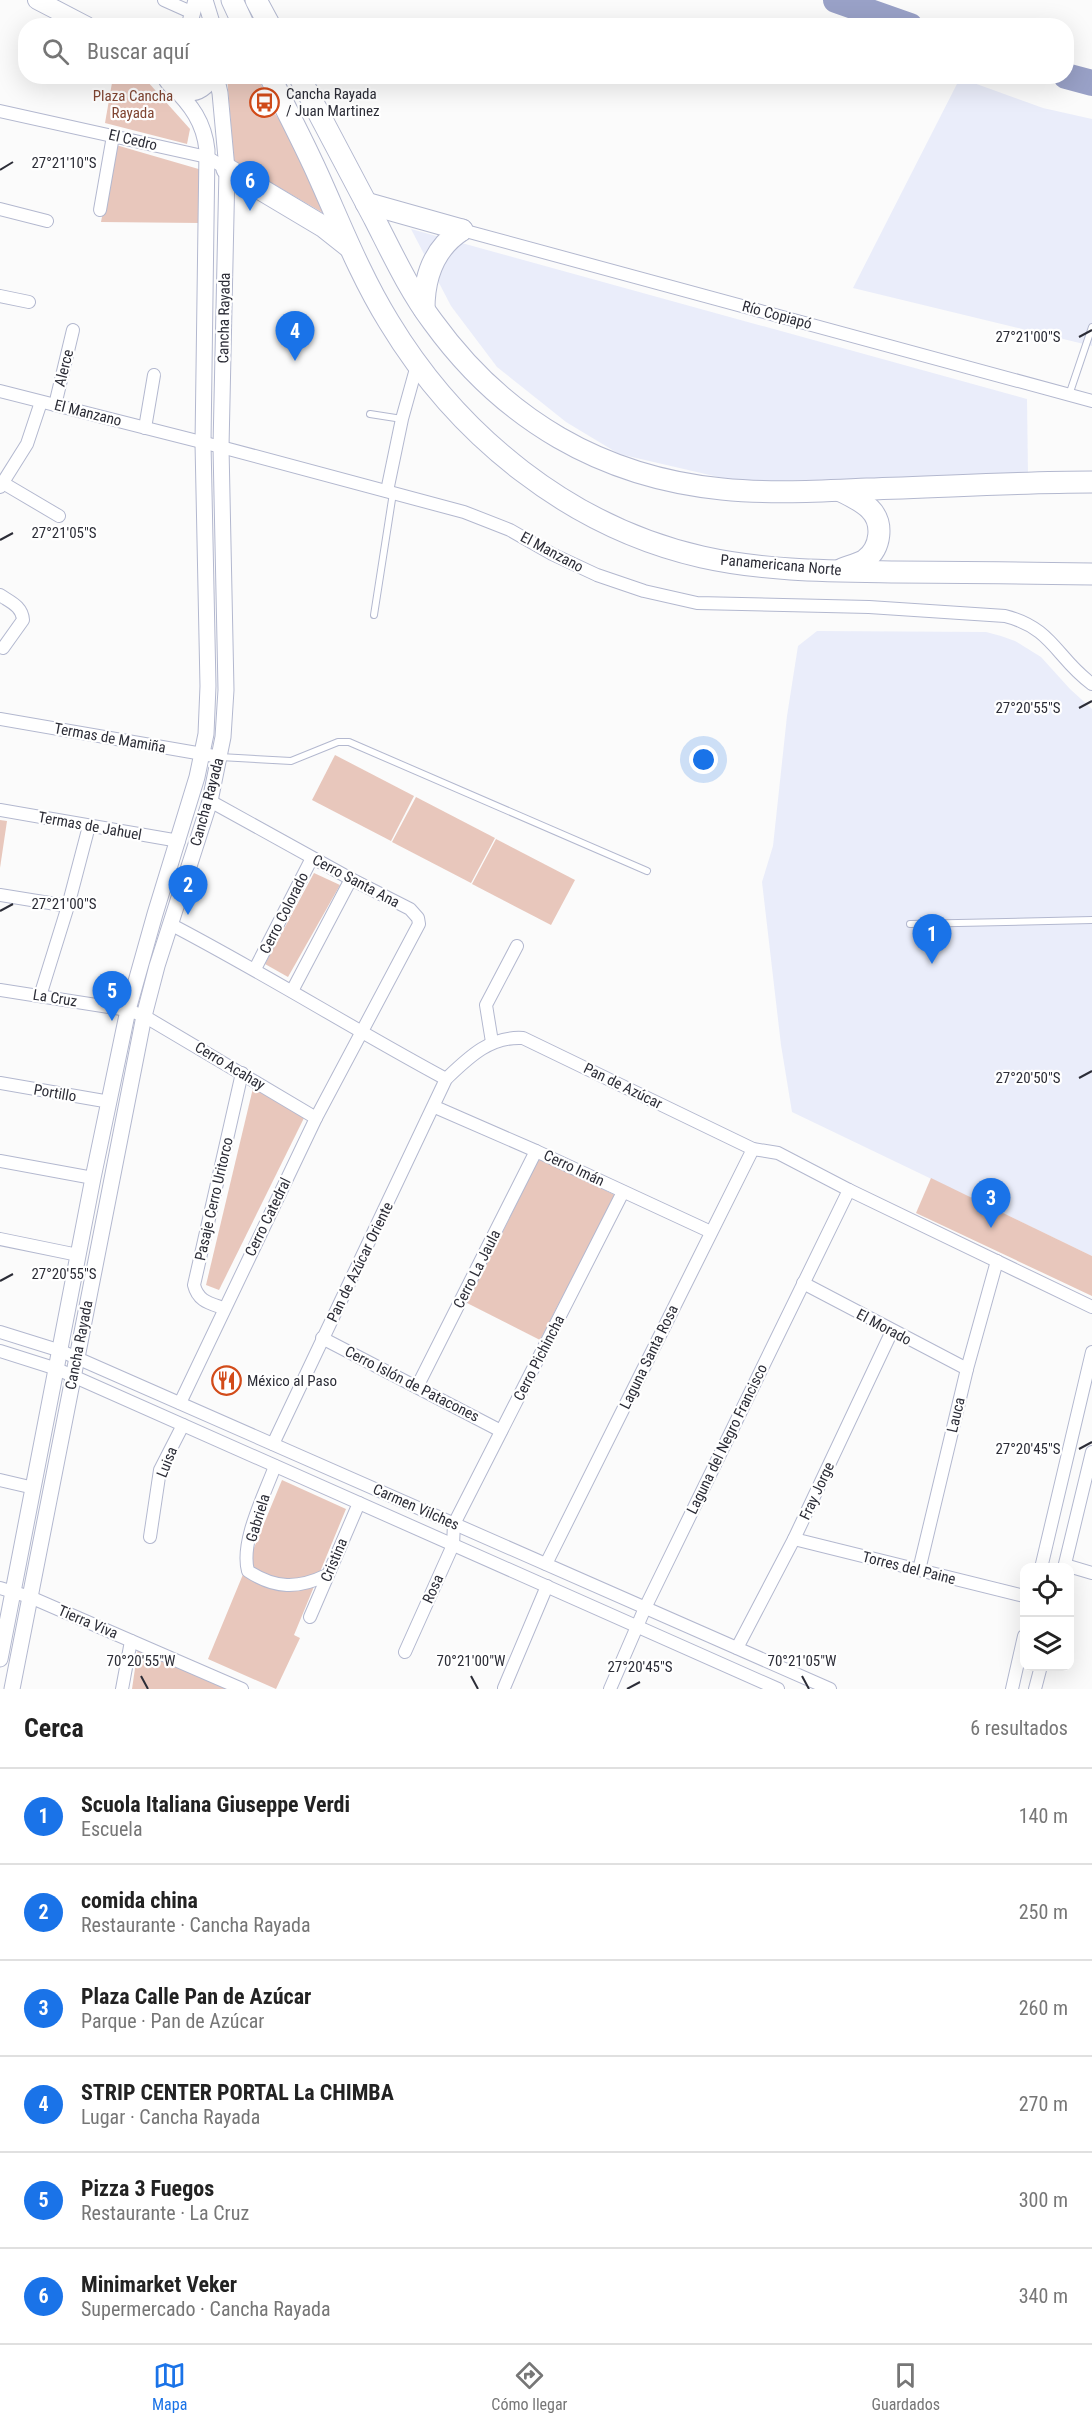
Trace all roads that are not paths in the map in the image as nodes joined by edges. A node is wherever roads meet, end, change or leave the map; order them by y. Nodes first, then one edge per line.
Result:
1 (37, 0) edge
2 (164, 0) edge
3 (206, 0) edge
4 (232, 0) edge
5 (256, 0) edge
6 (193, 13) edge
7 (72, 18) edge
8 (211, 18) edge
9 (240, 18) edge
10 (266, 18) edge
11 (171, 84) edge
12 (173, 84) edge
13 (205, 84) edge
14 (218, 84) edge
15 (274, 84) edge
16 (303, 84) edge
17 (0, 111) edge
18 (113, 136) junction
19 (207, 157) junction
20 (227, 169) junction
21 (366, 203) junction
22 (0, 209) edge
23 (100, 210) dead end
24 (47, 221) dead end
25 (462, 230) junction
26 (351, 249) junction
27 (0, 296) edge
28 (29, 302) dead end
29 (424, 309) junction
30 (1092, 327) edge
31 (73, 330) dead end
32 (417, 365) junction
33 (154, 375) dead end
34 (0, 391) edge
35 (1069, 394) junction
36 (1092, 401) edge
37 (41, 402) junction
38 (55, 405) junction
39 (370, 414) dead end
40 (402, 419) junction
41 (145, 428) junction
42 (202, 443) junction
43 (221, 447) junction
44 (1092, 482) edge
45 (2, 485) edge
46 (840, 490) junction
47 (390, 491) junction
48 (59, 516) dead end
49 (836, 571) junction
50 (1092, 574) edge
51 (0, 595) edge
52 (374, 615) dead end
53 (3, 648) dead end
54 (1092, 684) edge
55 (0, 719) edge
56 (202, 754) junction
57 (220, 757) junction
58 (210, 801) junction
59 (0, 810) edge
60 (89, 826) junction
61 (179, 841) junction
62 (312, 858) junction
63 (647, 871) dead end
64 (351, 879) junction
65 (0, 895) edge
66 (68, 906) junction
67 (1092, 920) edge
68 (171, 924) junction
69 (910, 924) dead end
70 (517, 946) dead end
71 (255, 969) junction
72 (0, 990) edge
73 (292, 991) junction
74 (40, 996) junction
75 (129, 1010) junction
76 (144, 1016) junction
77 (360, 1033) junction
78 (492, 1042) junction
79 (242, 1073) junction
80 (446, 1079) junction
81 (0, 1083) edge
82 (110, 1102) junction
83 (435, 1107) junction
84 (316, 1118) junction
85 (753, 1149) junction
86 (536, 1151) junction
87 (0, 1161) edge
88 (93, 1178) junction
89 (849, 1190) junction
90 (623, 1192) junction
91 (711, 1232) junction
92 (0, 1239) edge
93 (78, 1255) junction
94 (997, 1262) junction
95 (803, 1283) junction
96 (1092, 1307) edge
97 (224, 1308) junction
98 (892, 1331) junction
99 (0, 1332) edge
100 (322, 1338) junction
101 (61, 1351) junction
102 (0, 1352) edge
103 (1092, 1352) edge
104 (76, 1357) junction
105 (57, 1369) junction
106 (967, 1369) junction
107 (73, 1376) junction
108 (417, 1387) junction
109 (180, 1403) junction
110 (183, 1425) junction
111 (501, 1431) junction
112 (273, 1444) junction
113 (1092, 1452) edge
114 (276, 1466) junction
115 (0, 1480) edge
116 (34, 1488) junction
117 (359, 1503) junction
118 (454, 1524) junction
119 (150, 1537) dead end
120 (794, 1539) junction
121 (453, 1545) junction
122 (1042, 1563) edge
123 (1065, 1563) edge
124 (546, 1564) junction
125 (1074, 1568) edge
126 (920, 1570) junction
127 (1092, 1573) edge
128 (327, 1575) junction
129 (547, 1586) junction
130 (7, 1590) edge
131 (1020, 1595) edge
132 (30, 1597) junction
133 (645, 1608) junction
134 (310, 1617) dead end
135 (638, 1627) junction
136 (131, 1641) junction
137 (737, 1648) junction
138 (405, 1652) dead end
139 (1020, 1654) edge
140 (0, 1659) edge
141 (1040, 1671) edge
142 (504, 1688) edge
143 (12, 1689) edge
144 (122, 1689) edge
145 (242, 1689) edge
146 (610, 1689) edge
147 (778, 1689) edge
148 (830, 1689) edge
149 (1012, 1689) edge
150 (1035, 1689) edge

1 - 7 main road
2 - 6 street
3 - 8 street
4 - 9 highway
5 - 10 highway
11 - 19 street, Cancha Rayada
12 - 13 main road
14 - 20 street, Cancha Rayada
15 - 26 highway, Panamericana Norte
16 - 21 highway
17 - 18 street, El Cedro
18 - 19 street, El Cedro
18 - 23 street
19 - 20 street, El Cedro
19 - 42 street, Cancha Rayada
20 - 26 highway
20 - 43 street, Cancha Rayada
21 - 25 highway
21 - 29 highway
22 - 24 street
25 - 29 highway
25 - 35 street, Río Copiapó
26 - 32 highway, Panamericana Norte
27 - 28 street
29 - 46 highway
30 - 35 lane
31 - 38 street, Alerce
32 - 40 street
32 - 49 highway, Panamericana Norte
33 - 41 street
34 - 37 street, El Manzano
35 - 36 street, Río Copiapó
37 - 38 street, El Manzano
37 - 45 street
38 - 41 street, El Manzano
39 - 40 lane
40 - 47 street
41 - 42 street, El Manzano
42 - 43 street, El Manzano
42 - 56 street, Cancha Rayada
43 - 47 street, El Manzano
43 - 57 street, Cancha Rayada
44 - 46 highway
45 - 48 street
46 - 49 highway
47 - 52 lane
47 - 54 street, El Manzano
49 - 50 highway, Panamericana Norte
51 - 53 street
55 - 56 street, Termas de Mamiña
56 - 57 street, Termas de Mamiña
56 - 61 street, Cancha Rayada
57 - 58 street, Cancha Rayada
57 - 63 lane
58 - 62 street, Cerro Santa Ana
58 - 68 street, Cancha Rayada
59 - 60 street, Termas de Jahuel
60 - 61 street, Termas de Jahuel
60 - 66 street
61 - 75 street, Cancha Rayada
62 - 64 street, Cerro Santa Ana
62 - 71 street, Cerro Colorado
64 - 73 street
64 - 77 street, Cerro Santa Ana
65 - 66 street
66 - 74 street
67 - 69 lane
68 - 71 street
68 - 76 street, Cancha Rayada
70 - 78 street
71 - 73 street
72 - 74 street, La Cruz
73 - 77 street
74 - 75 street, La Cruz
75 - 76 street, La Cruz
75 - 82 street, Cancha Rayada
76 - 79 street, Cerro Acahay
76 - 104 street, Cancha Rayada
77 - 80 street
77 - 84 street, Cerro Catedral
78 - 80 street, Pan de Azúcar
78 - 85 street, Pan de Azúcar
79 - 84 street, Cerro Acahay
79 - 97 street, Pasaje Cerro Uritorco
80 - 83 street, Pan de Azúcar Oriente
81 - 82 street, Portillo
82 - 88 street, Cancha Rayada
83 - 86 street, Cerro Imán
83 - 100 street, Pan de Azúcar Oriente
84 - 97 street, Cerro Catedral
85 - 89 street, Pan de Azúcar
85 - 91 street, Laguna Santa Rosa
86 - 90 street, Cerro Imán
86 - 108 street, Cerro La Jaula
87 - 88 street
88 - 93 street, Cancha Rayada
89 - 94 street, Pan de Azúcar
89 - 95 street, Laguna del Negro Francisco
90 - 91 street, Cerro Imán
90 - 111 street, Cerro Pichincha
91 - 124 street, Laguna Santa Rosa
92 - 93 street
93 - 101 street, Cancha Rayada
94 - 96 street, Pan de Azúcar
94 - 106 street, Lauca
95 - 98 street, El Morado
95 - 133 street, Laguna del Negro Francisco
97 - 109 street, Cerro Catedral
98 - 106 street, El Morado
98 - 120 street, Fray Jorge
99 - 101 street, Carmen Vilches
100 - 108 street, Cerro Islón de Patacones
100 - 112 street, Pan de Azúcar Oriente
101 - 104 street, Carmen Vilches
101 - 105 street, Cancha Rayada
102 - 105 street, Carmen Vilches
103 - 122 street
104 - 107 street, Cancha Rayada
104 - 109 street, Carmen Vilches
105 - 107 street, Carmen Vilches
105 - 116 street, Cancha Rayada
106 - 126 street, Lauca
107 - 110 street, Carmen Vilches
107 - 132 street, Cancha Rayada
108 - 111 street, Cerro Islón de Patacones
109 - 112 street, Carmen Vilches
110 - 114 street, Carmen Vilches
110 - 119 street, Luisa
111 - 118 street, Cerro Pichincha
112 - 118 street, Carmen Vilches
113 - 123 street
114 - 117 street, Carmen Vilches
114 - 128 street, Gabriela
115 - 116 street
116 - 130 street, Cancha Rayada
117 - 121 street, Carmen Vilches
117 - 128 street, Cristina
118 - 121 street, Rosa
118 - 124 street, Carmen Vilches
120 - 126 street, Torres del Paine
120 - 137 street, Fray Jorge
121 - 129 street, Carmen Vilches
121 - 138 street, Rosa
124 - 133 street, Carmen Vilches
125 - 127 street
126 - 131 street, Torres del Paine
128 - 134 street, Cristina
129 - 135 street, Carmen Vilches
129 - 142 street
130 - 132 street, Tierra Viva
130 - 140 street, Cancha Rayada
132 - 136 street, Tierra Viva
132 - 143 street, Cancha Rayada
133 - 135 street, Laguna del Negro Francisco
133 - 137 street, Carmen Vilches
135 - 146 street, Laguna del Negro Francisco
135 - 147 street, Carmen Vilches
136 - 144 street
136 - 145 street, Tierra Viva
137 - 148 street, Carmen Vilches
139 - 149 street
141 - 150 street

